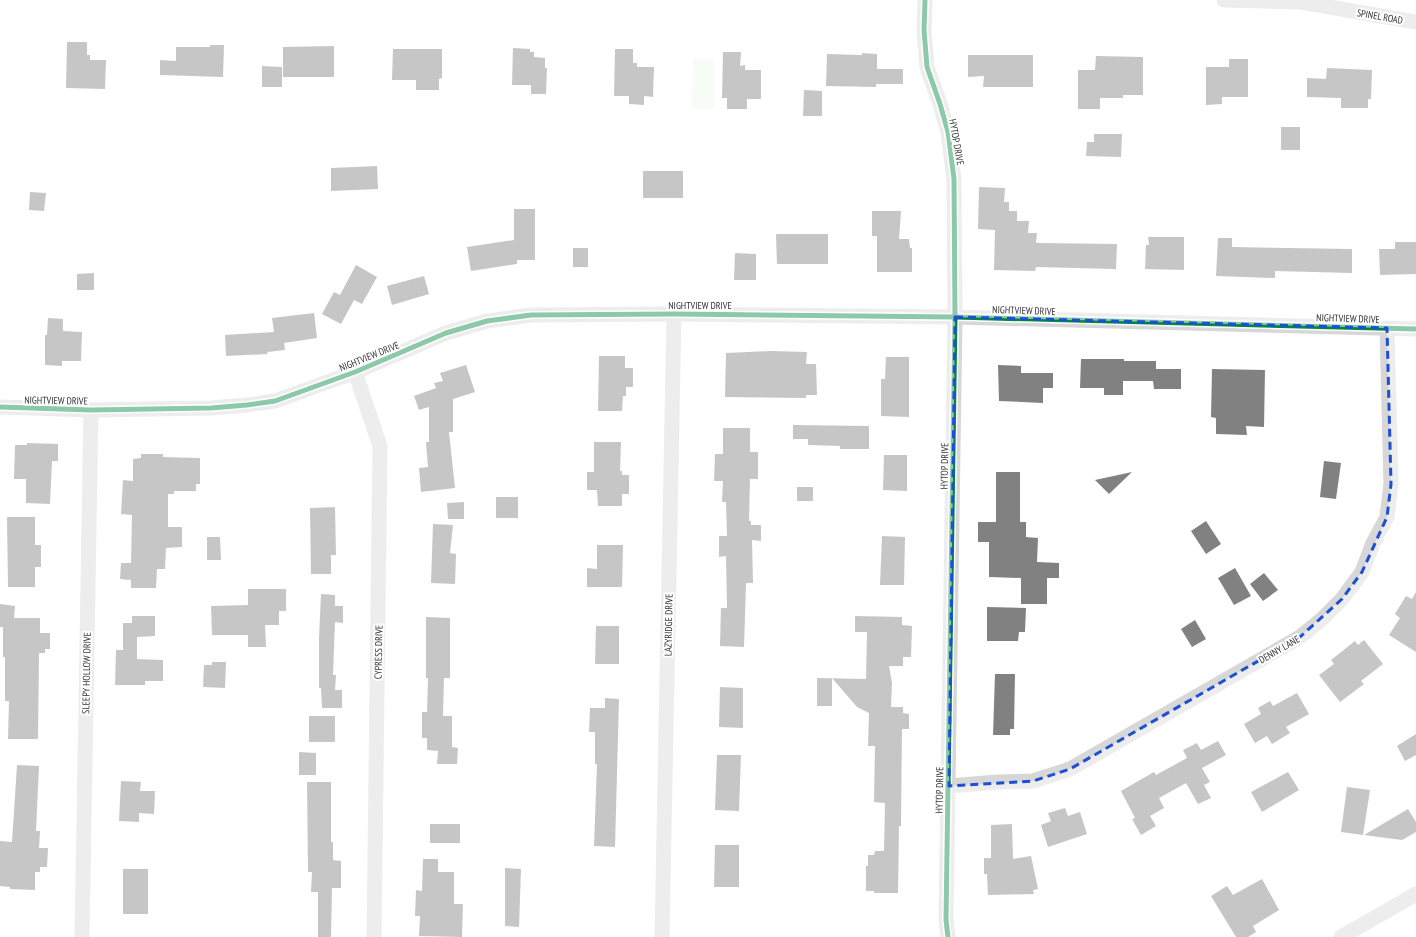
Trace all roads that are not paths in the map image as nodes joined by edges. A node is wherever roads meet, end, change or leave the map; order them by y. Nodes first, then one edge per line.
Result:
1 (925, 0) edge
2 (1224, 0) edge
3 (1416, 22) edge
4 (674, 314) junction
5 (955, 317) junction
6 (1387, 328) junction
7 (1416, 329) edge
8 (355, 372) junction
9 (0, 407) edge
10 (91, 410) junction
11 (949, 786) junction
12 (1416, 894) edge
13 (82, 937) edge
14 (374, 937) edge
15 (662, 937) edge
16 (948, 937) edge
17 (1340, 937) edge

1 - 5 street, HYTOP DRIVE
2 - 3 street, SPINEL ROAD
4 - 5 street, NIGHTVIEW DRIVE
4 - 8 street, NIGHTVIEW DRIVE
4 - 15 street, LAZYRIDGE DRIVE
5 - 6 street, NIGHTVIEW DRIVE
5 - 11 street, HYTOP DRIVE
6 - 7 street, NIGHTVIEW DRIVE
6 - 11 street, DENNY LANE
8 - 10 street, NIGHTVIEW DRIVE
8 - 14 street, CYPRESS DRIVE
9 - 10 street, NIGHTVIEW DRIVE
10 - 13 street, SLEEPY HOLLOW DRIVE
11 - 16 street, HYTOP DRIVE
12 - 17 street

